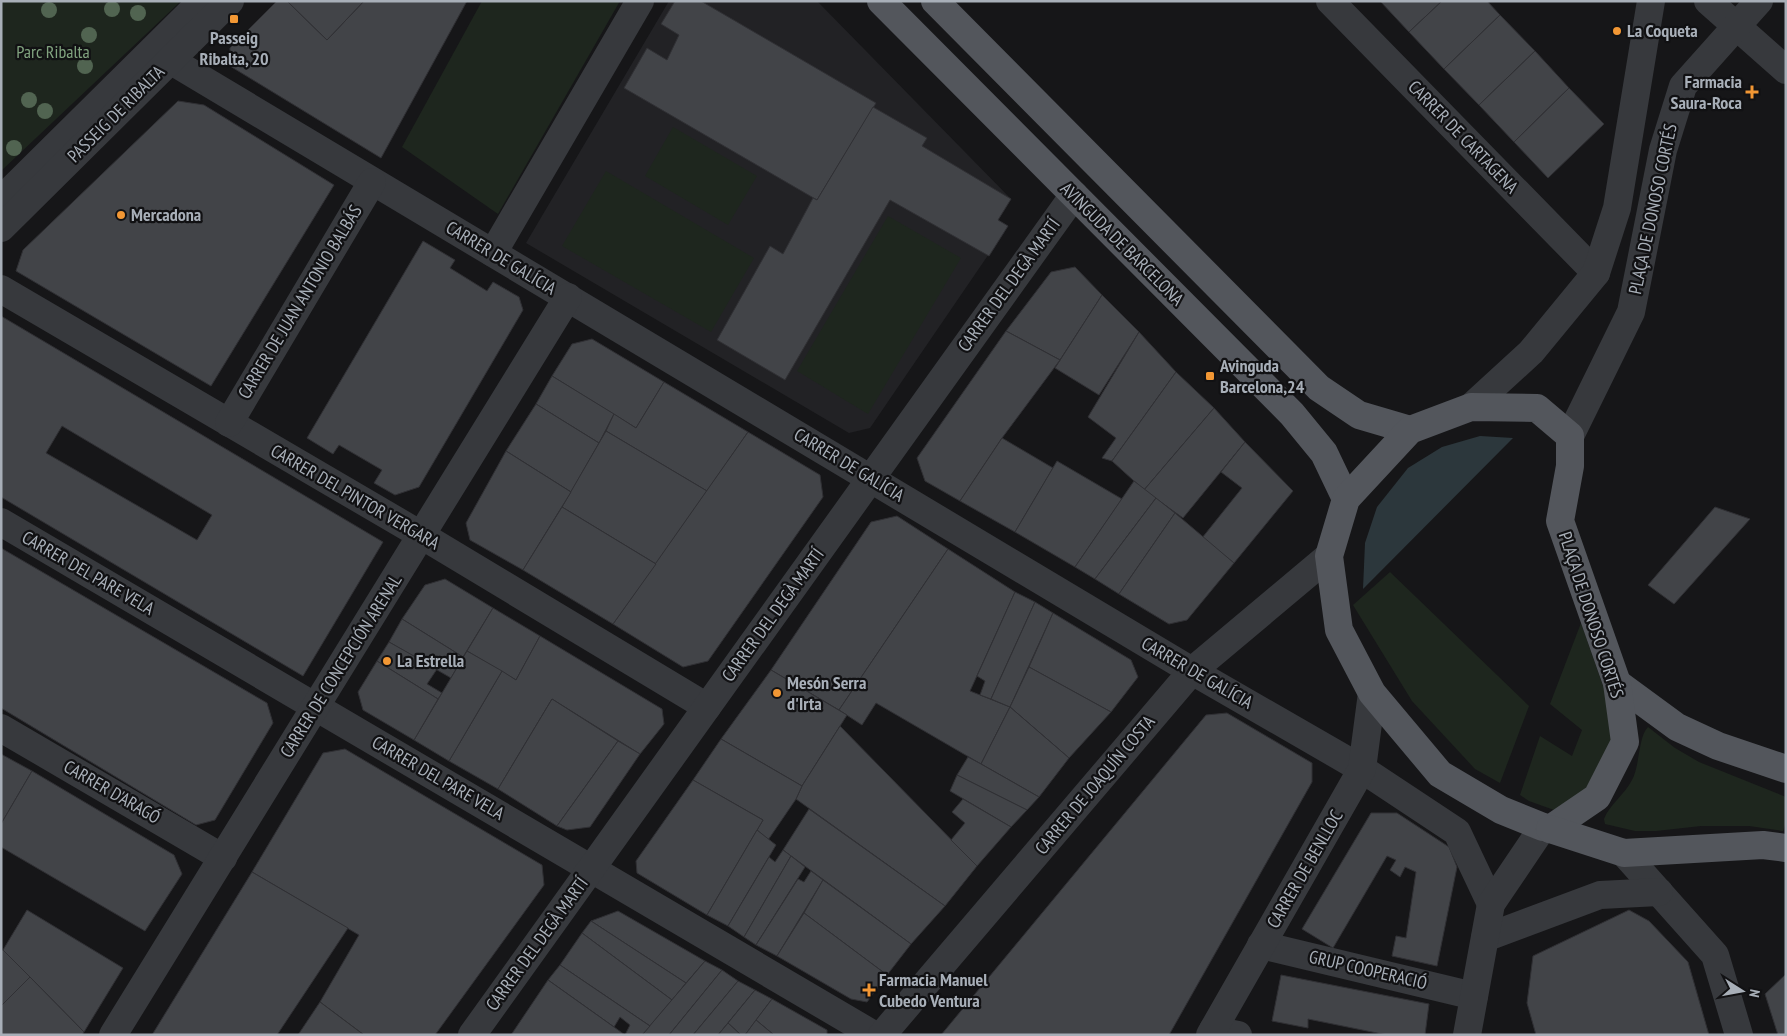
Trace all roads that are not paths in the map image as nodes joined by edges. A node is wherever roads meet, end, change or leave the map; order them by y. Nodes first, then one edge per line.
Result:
1 (202, 1) edge
2 (230, 1) edge
3 (640, 1) edge
4 (881, 1) edge
5 (935, 1) edge
6 (1330, 1) edge
7 (1651, 1) edge
8 (1708, 1) edge
9 (1759, 1) edge
10 (1736, 25) junction
11 (170, 60) junction
12 (1786, 70) edge
13 (372, 182) junction
14 (1074, 195) junction
15 (1, 200) edge
16 (1, 228) edge
17 (492, 253) junction
18 (1596, 273) junction
19 (1, 289) edge
20 (568, 297) junction
21 (1471, 407) junction
22 (229, 422) junction
23 (1410, 430) junction
24 (1570, 436) junction
25 (871, 478) junction
26 (1346, 500) junction
27 (1, 522) edge
28 (421, 535) junction
29 (1329, 556) junction
30 (1192, 670) junction
31 (1617, 683) junction
32 (1372, 693) junction
33 (316, 706) junction
34 (707, 707) junction
35 (1, 728) edge
36 (1362, 769) junction
37 (1786, 769) edge
38 (1547, 828) junction
39 (1786, 848) edge
40 (1624, 852) junction
41 (223, 858) junction
42 (592, 868) junction
43 (1659, 892) junction
44 (1491, 904) junction
45 (1485, 938) junction
46 (1261, 945) junction
47 (1474, 996) junction
48 (1221, 1033) edge
49 (114, 1035) edge
50 (472, 1035) edge
51 (874, 1035) edge
52 (882, 1035) edge
53 (1467, 1035) edge
54 (1739, 1035) edge

1 - 15 street, PASSEIG DE RIBALTA
2 - 11 street, PASSEIG DE RIBALTA
3 - 17 street
4 - 14 main road, AVINGUDA DE BARCELONA
5 - 23 main road
6 - 18 street, CARRER DE CARTAGENA
7 - 18 street, PLAÇA DE DONOSO CORTÉS
8 - 10 street
9 - 10 street, PLAÇA DE DONOSO CORTÉS
10 - 12 street
10 - 24 street, PLAÇA DE DONOSO CORTÉS
11 - 13 street, CARRER DE GALÍCIA
11 - 16 street, PASSEIG DE RIBALTA
13 - 17 street, CARRER DE GALÍCIA
13 - 22 street, CARRER DE JUAN ANTONIO BALBÁS
14 - 25 street, CARRER DEL DEGÀ MARTÍ
14 - 26 main road, AVINGUDA DE BARCELONA
17 - 20 street, CARRER DE GALÍCIA
18 - 21 street, PLAÇA DE DONOSO CORTÉS
19 - 22 street, CARRER DEL PINTOR VERGARA
20 - 25 street, CARRER DE GALÍCIA
20 - 28 street, CARRER DE CONCEPCIÓN ARENAL
21 - 23 main road, PLAÇA DE DONOSO CORTÉS
21 - 24 main road, PLAÇA DE DONOSO CORTÉS
22 - 28 street, CARRER DEL PINTOR VERGARA
23 - 26 main road, PLAÇA DE DONOSO CORTÉS
24 - 31 main road, PLAÇA DE DONOSO CORTÉS
25 - 30 street, CARRER DE GALÍCIA
25 - 34 street, CARRER DEL DEGÀ MARTÍ
26 - 29 main road, PLAÇA DE DONOSO CORTÉS
27 - 33 street, CARRER DEL PARE VELA
28 - 33 street, CARRER DE CONCEPCIÓN ARENAL
28 - 34 street, CARRER DEL PINTOR VERGARA
29 - 30 street, CARRER DE JOAQUÍN COSTA
29 - 32 main road, PLAÇA DE DONOSO CORTÉS
30 - 36 street, CARRER DE GALÍCIA
30 - 52 street, CARRER DE JOAQUÍN COSTA
31 - 37 main road
31 - 38 main road, PLAÇA DE DONOSO CORTÉS
32 - 36 street, CARRER DE BENLLOC
32 - 38 main road, PLAÇA DE DONOSO CORTÉS
33 - 41 street, CARRER DE CONCEPCIÓN ARENAL
33 - 42 street, CARRER DEL PARE VELA
34 - 42 street, CARRER DEL DEGÀ MARTÍ
35 - 41 street, CARRER D'ARAGÓ
36 - 44 street, CARRER DE GALÍCIA
36 - 46 street, CARRER DE BENLLOC
38 - 40 main road
38 - 44 street
39 - 40 main road
40 - 43 street
41 - 49 street, CARRER DE CONCEPCIÓN ARENAL
42 - 50 street, CARRER DEL DEGÀ MARTÍ
42 - 51 street, CARRER DEL PARE VELA
43 - 45 street
43 - 54 street
44 - 45 street
45 - 47 street
46 - 47 street, GRUP COOPERACIÓ
46 - 48 street, CARRER DE BENLLOC
47 - 53 street

